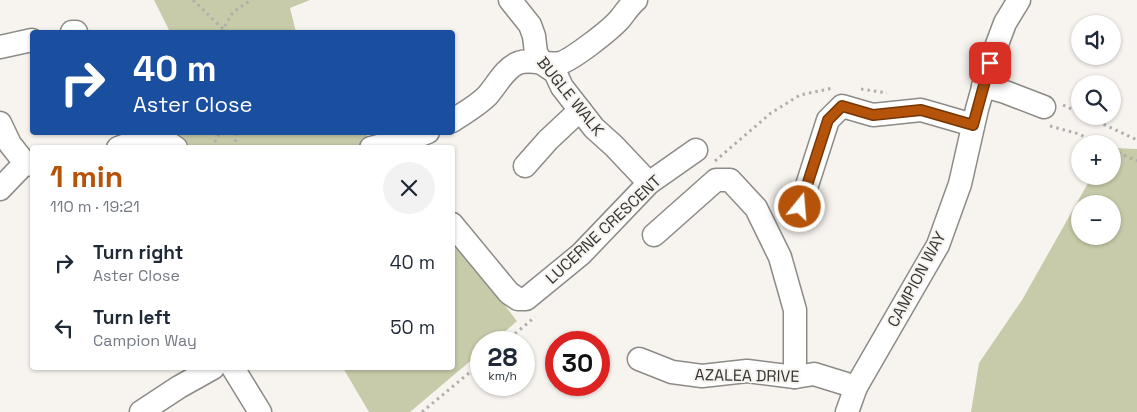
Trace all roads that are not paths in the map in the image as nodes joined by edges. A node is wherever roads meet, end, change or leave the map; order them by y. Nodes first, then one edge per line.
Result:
1 (510, 0) edge
2 (636, 0) edge
3 (1019, 0) edge
4 (30, 40) edge
5 (0, 47) edge
6 (543, 64) junction
7 (983, 86) junction
8 (580, 110) junction
9 (1048, 111) road end
10 (455, 119) edge
11 (0, 123) edge
12 (973, 125) junction
13 (424, 139) edge
14 (127, 145) edge
15 (172, 145) edge
16 (389, 145) edge
17 (704, 157) road end
18 (29, 164) edge
19 (525, 166) dead end
20 (648, 184) junction
21 (0, 189) edge
22 (800, 207) dead end
23 (455, 228) edge
24 (654, 235) dead end
25 (639, 359) dead end
26 (209, 370) edge
27 (234, 370) edge
28 (795, 377) junction
29 (856, 387) junction
30 (141, 412) edge
31 (260, 412) edge
32 (847, 412) edge

1 - 6 street, BUGLE WALK
2 - 6 street
3 - 7 street, CAMPION WAY
4 - 5 street
6 - 8 street, BUGLE WALK
6 - 10 street
7 - 9 street
7 - 12 street, CAMPION WAY
8 - 19 street
8 - 20 street, BUGLE WALK
11 - 18 street
12 - 22 street
12 - 29 street, CAMPION WAY
13 - 16 street
14 - 15 street
17 - 20 street, LUCERNE CRESCENT
18 - 21 street
20 - 23 street, LUCERNE CRESCENT
24 - 28 street
25 - 28 street, AZALEA DRIVE
26 - 30 street
27 - 31 street
28 - 29 street, AZALEA DRIVE
29 - 32 street, CAMPION WAY

